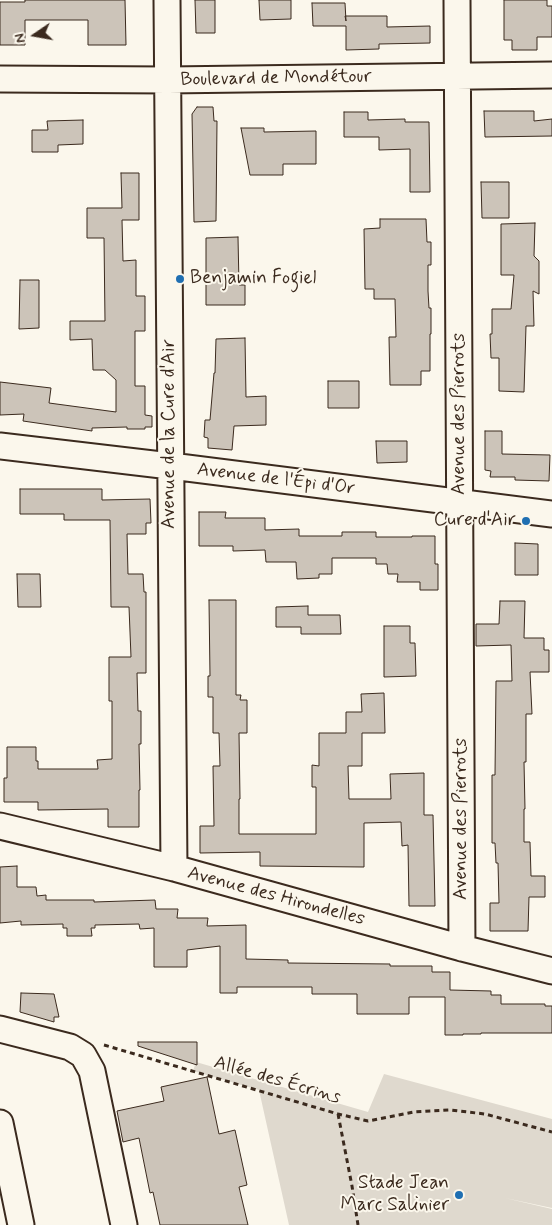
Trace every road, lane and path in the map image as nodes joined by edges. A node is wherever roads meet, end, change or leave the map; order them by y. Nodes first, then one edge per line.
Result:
1 (167, 0) edge
2 (457, 0) edge
3 (552, 75) edge
4 (457, 76) junction
5 (0, 80) edge
6 (168, 80) junction
7 (0, 446) edge
8 (171, 466) junction
9 (460, 503) junction
10 (552, 514) edge
11 (0, 826) edge
12 (174, 868) junction
13 (462, 948) junction
14 (552, 970) edge
15 (0, 1029) edge
16 (99, 1044) dead end
17 (338, 1114) junction
18 (0, 1123) edge
19 (552, 1132) edge
20 (21, 1225) edge
21 (124, 1225) edge
22 (358, 1225) edge

1 - 6 street, Avenue de la Cure d'Air
2 - 4 street, Avenue des Pierrots
3 - 4 street, Boulevard de Mondétour
4 - 6 street, Boulevard de Mondétour
4 - 9 street, Avenue des Pierrots
5 - 6 street, Boulevard de Mondétour
6 - 8 street, Avenue de la Cure d'Air
7 - 8 street, Avenue de l'Épi d'Or
8 - 9 street, Avenue de l'Épi d'Or
8 - 12 street, Avenue de la Cure d'Air
9 - 10 street, Avenue de l'Épi d'Or
9 - 13 street, Avenue des Pierrots
11 - 12 street, Avenue des Hirondelles
12 - 13 street, Avenue des Hirondelles
13 - 14 street, Avenue des Hirondelles
15 - 21 street
16 - 17 path, Allée des Écrins
17 - 19 path, Allée des Écrins
17 - 22 path
18 - 20 street

